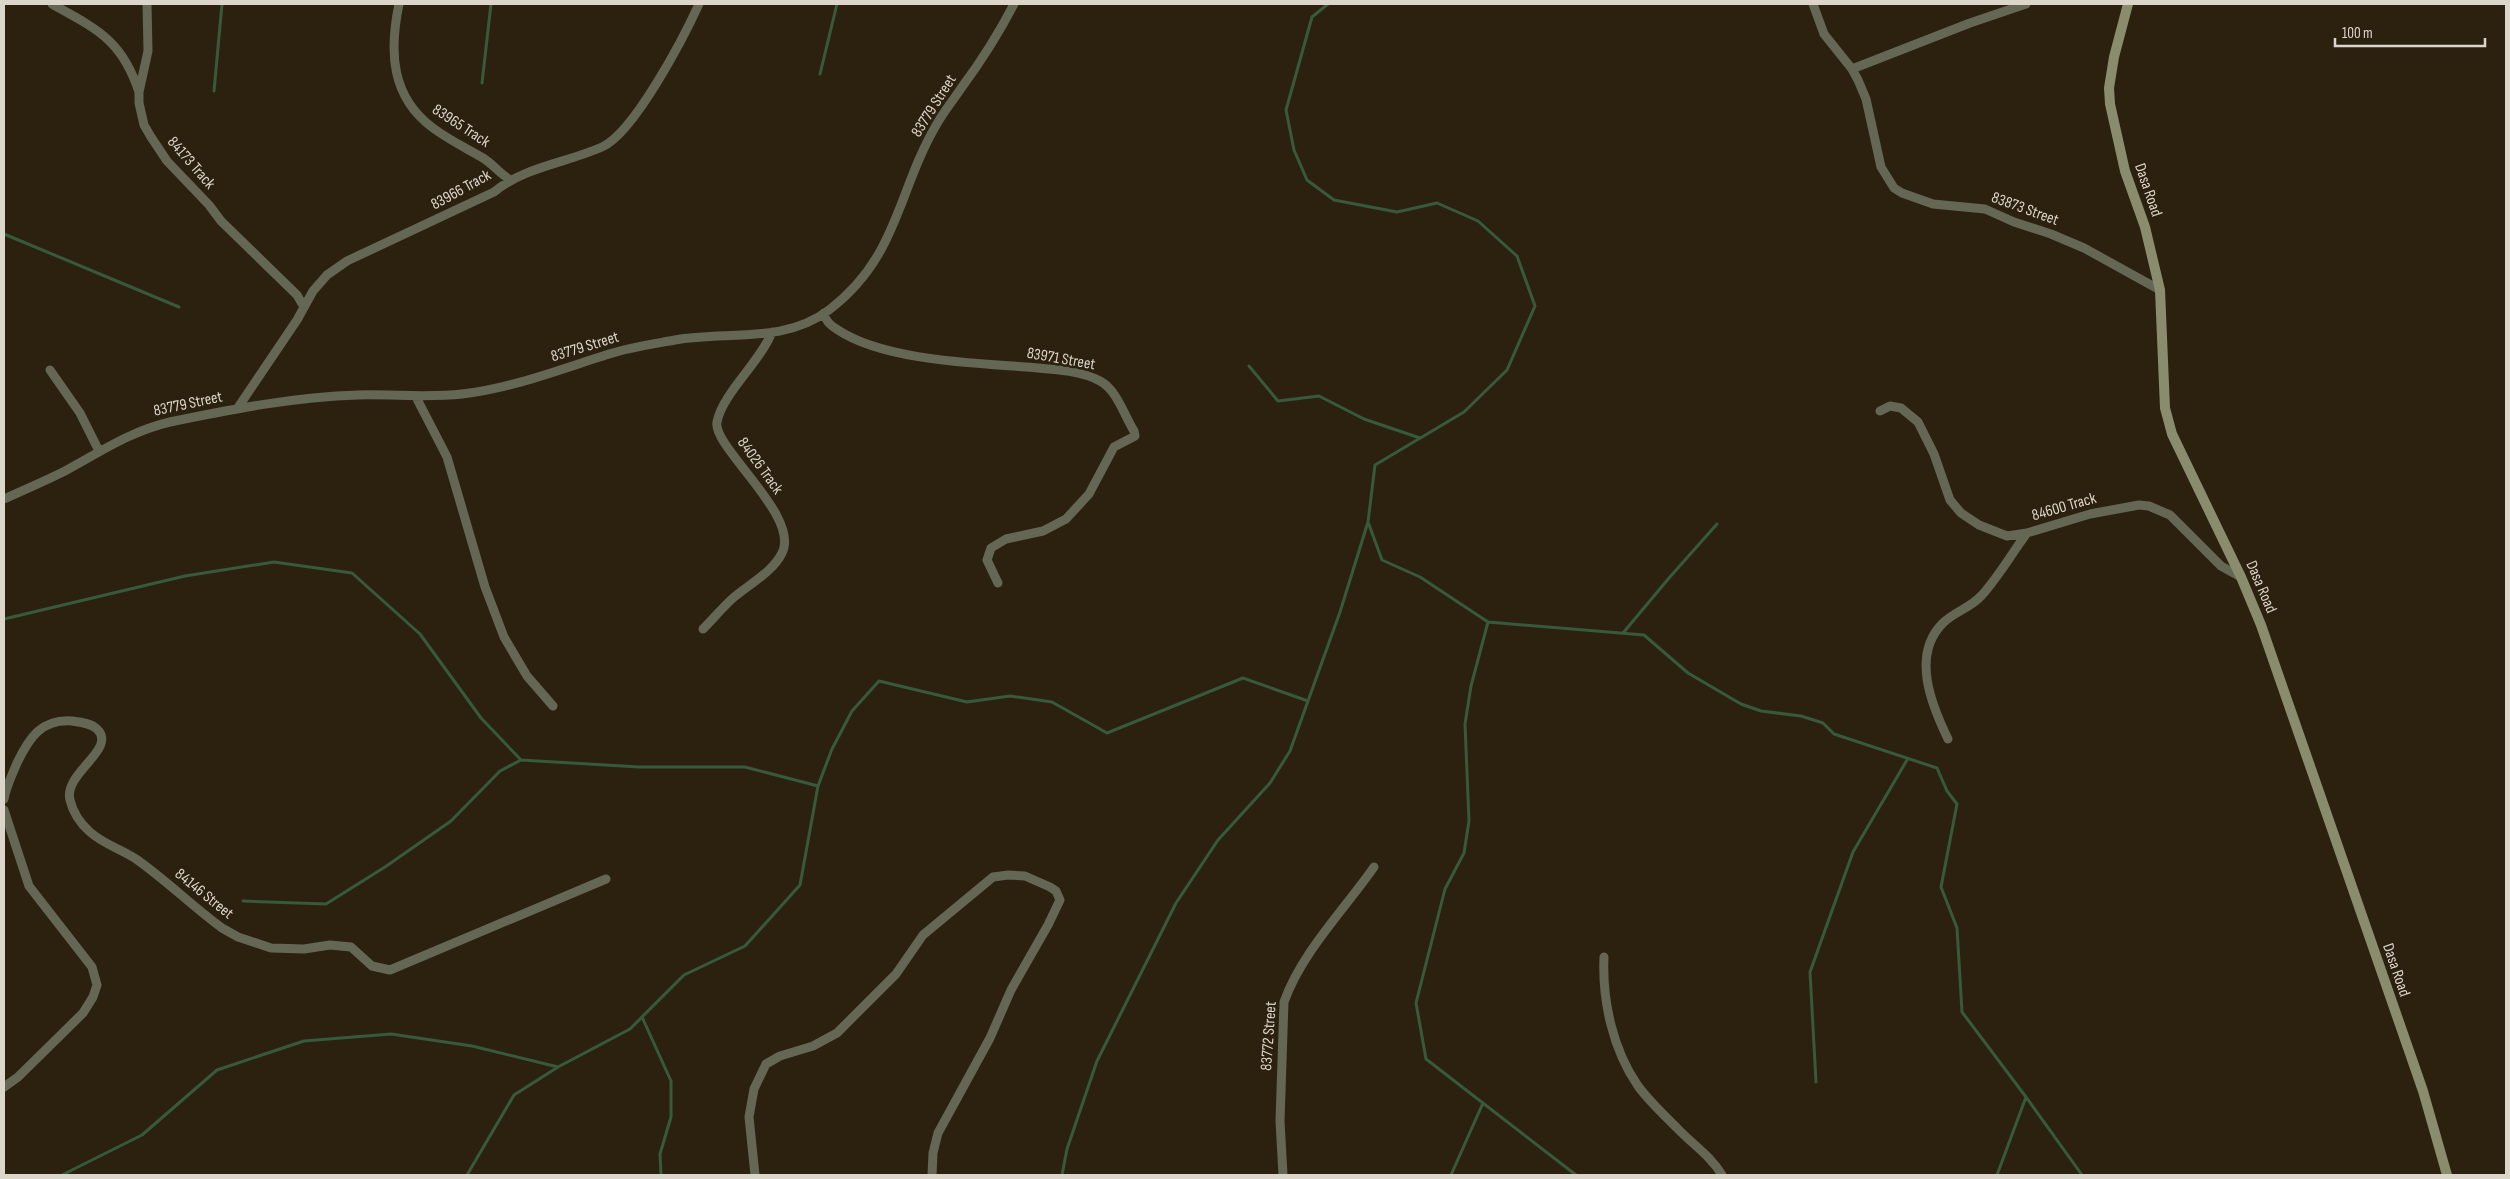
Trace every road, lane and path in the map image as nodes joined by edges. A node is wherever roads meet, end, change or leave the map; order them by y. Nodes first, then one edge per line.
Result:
1 (52, 4) edge
2 (147, 4) edge
3 (399, 4) edge
4 (699, 4) edge
5 (1014, 4) edge
6 (1813, 4) edge
7 (2026, 4) edge
8 (2128, 4) edge
9 (1852, 69) junction
10 (139, 92) junction
11 (509, 179) junction
12 (2160, 290) junction
13 (304, 307) junction
14 (824, 313) junction
15 (772, 332) junction
16 (50, 370) dead end
17 (416, 397) junction
18 (237, 409) junction
19 (1880, 411) dead end
20 (99, 451) junction
21 (4, 499) edge
22 (2027, 533) junction
23 (2241, 577) junction
24 (998, 583) dead end
25 (704, 629) dead end
26 (553, 706) dead end
27 (1948, 739) dead end
28 (4, 799) edge
29 (4, 810) edge
30 (1374, 867) dead end
31 (606, 879) dead end
32 (1604, 958) dead end
33 (4, 1088) edge
34 (755, 1175) edge
35 (932, 1175) edge
36 (1283, 1175) edge
37 (1722, 1175) edge
38 (2447, 1175) edge

1 - 10 street
2 - 10 street, 84173 Track
3 - 11 street, 83965 Track
4 - 11 street, 83966 Track
5 - 14 street, 83779 Street
6 - 9 street, 83873 Street
7 - 9 street
8 - 12 street, Dasa Road
9 - 12 street, 83873 Street
10 - 13 street, 84173 Track
11 - 13 street, 83966 Track
12 - 23 street, Dasa Road
13 - 18 street, 83966 Track
14 - 15 street, 83779 Street
14 - 24 street, 83971 Street
15 - 17 street, 83779 Street
15 - 25 street, 84026 Track
16 - 20 street
17 - 18 street, 83779 Street
17 - 26 street
18 - 20 street, 83779 Street
19 - 22 street
20 - 21 street, 83779 Street
22 - 23 street, 84600 Track
22 - 27 street, 84600 Track
23 - 38 street, Dasa Road
28 - 31 street, 84146 Street
29 - 33 street
30 - 36 street, 83772 Street
32 - 37 street
34 - 35 street

